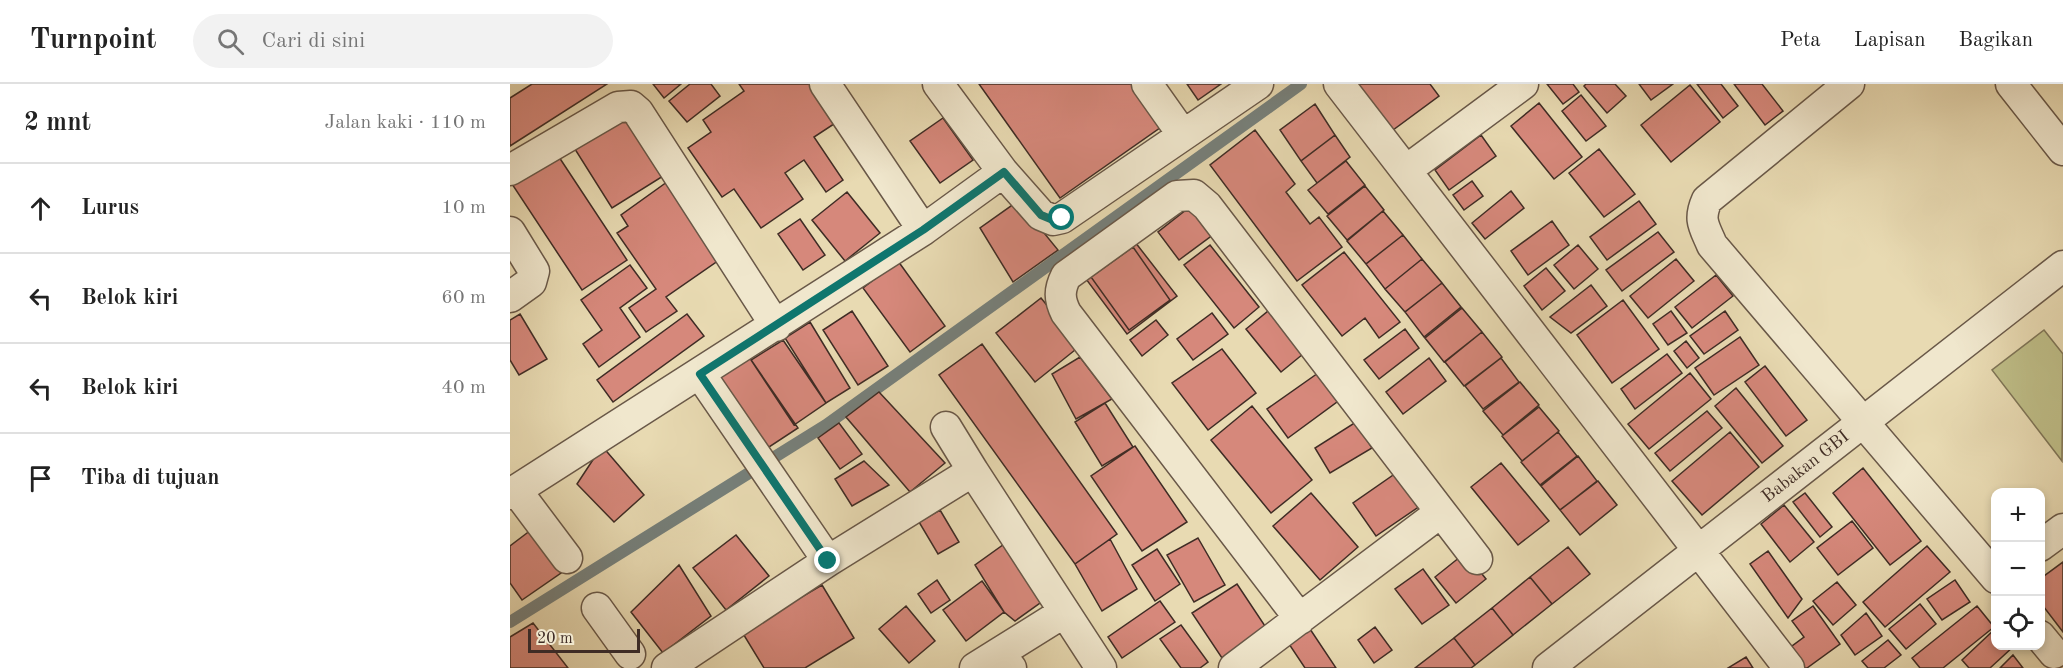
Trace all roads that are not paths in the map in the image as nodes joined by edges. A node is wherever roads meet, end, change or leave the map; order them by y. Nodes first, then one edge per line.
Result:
1 (825, 84) edge
2 (938, 84) edge
3 (1147, 84) edge
4 (1258, 84) edge
5 (1339, 84) edge
6 (1523, 84) edge
7 (1849, 84) edge
8 (2011, 84) edge
9 (1183, 135) junction
10 (2063, 150) edge
11 (1408, 169) junction
12 (510, 170) edge
13 (1004, 172) junction
14 (923, 230) junction
15 (510, 232) edge
16 (2063, 266) edge
17 (510, 297) edge
18 (776, 326) junction
19 (700, 374) junction
20 (1862, 422) junction
21 (946, 427) dead end
22 (973, 471) junction
23 (513, 492) edge
24 (1441, 512) junction
25 (2063, 529) edge
26 (2045, 542) edge
27 (1697, 550) junction
28 (567, 558) dead end
29 (1477, 558) dead end
30 (828, 561) junction
31 (1991, 573) edge
32 (597, 608) dead end
33 (1063, 613) junction
34 (1300, 619) junction
35 (627, 663) edge
36 (995, 663) edge
37 (667, 668) edge
38 (1101, 668) edge
39 (1234, 668) edge
40 (1548, 668) edge
41 (1789, 668) edge

1 - 14 street
2 - 13 street
3 - 9 street
4 - 9 street
5 - 11 street
6 - 11 street
7 - 20 street
8 - 10 street
9 - 13 street
11 - 27 street
12 - 18 street
13 - 14 street
14 - 18 street
15 - 17 street
16 - 20 street, Babakan GBI
18 - 19 street
19 - 23 street
19 - 30 street
20 - 27 street, Babakan GBI
20 - 31 street
21 - 22 street
22 - 30 street
22 - 33 street
23 - 28 street
24 - 29 street
24 - 34 street
24 - 34 street
25 - 26 street
27 - 40 street, Babakan GBI
27 - 41 street
30 - 37 street
32 - 35 street
33 - 36 street
33 - 38 street
34 - 39 street

